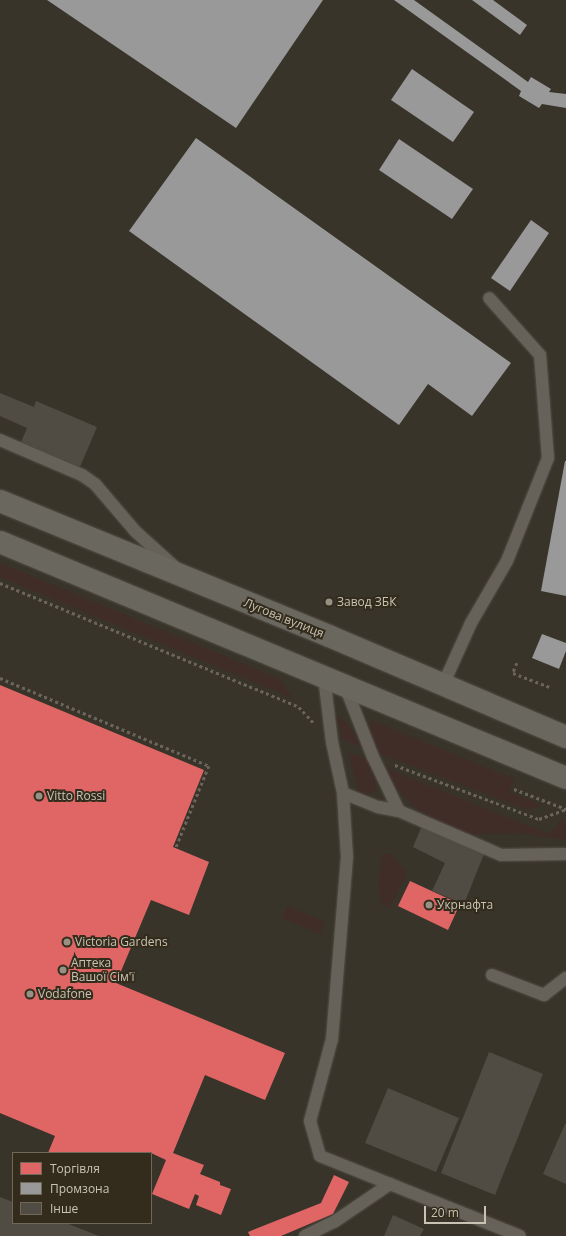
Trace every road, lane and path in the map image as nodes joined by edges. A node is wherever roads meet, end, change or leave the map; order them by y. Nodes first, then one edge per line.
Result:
1 (489, 298) dead end
2 (0, 440) edge
3 (0, 501) edge
4 (0, 542) edge
5 (189, 580) junction
6 (0, 583) edge
7 (517, 664) dead end
8 (324, 677) junction
9 (0, 678) edge
10 (344, 685) junction
11 (444, 685) junction
12 (549, 687) dead end
13 (566, 737) edge
14 (332, 742) junction
15 (373, 757) junction
16 (566, 778) edge
17 (514, 789) dead end
18 (343, 793) junction
19 (566, 809) edge
20 (399, 811) junction
21 (176, 848) dead end
22 (566, 854) edge
23 (492, 975) dead end
24 (566, 978) edge
25 (390, 1184) junction
26 (305, 1236) edge
27 (520, 1236) edge

1 - 11 lane
2 - 5 lane
3 - 5 main road, Лугова вулиця
4 - 8 main road
5 - 11 main road, Лугова вулиця
6 - 14 path
7 - 12 path
8 - 10 main road
8 - 14 lane
9 - 21 path
10 - 15 lane
10 - 16 main road
11 - 13 main road, Лугова вулиця
14 - 18 lane
15 - 19 path
15 - 20 lane
17 - 19 path
18 - 20 lane
18 - 25 lane
20 - 22 lane
23 - 24 lane
25 - 26 lane
25 - 27 lane

